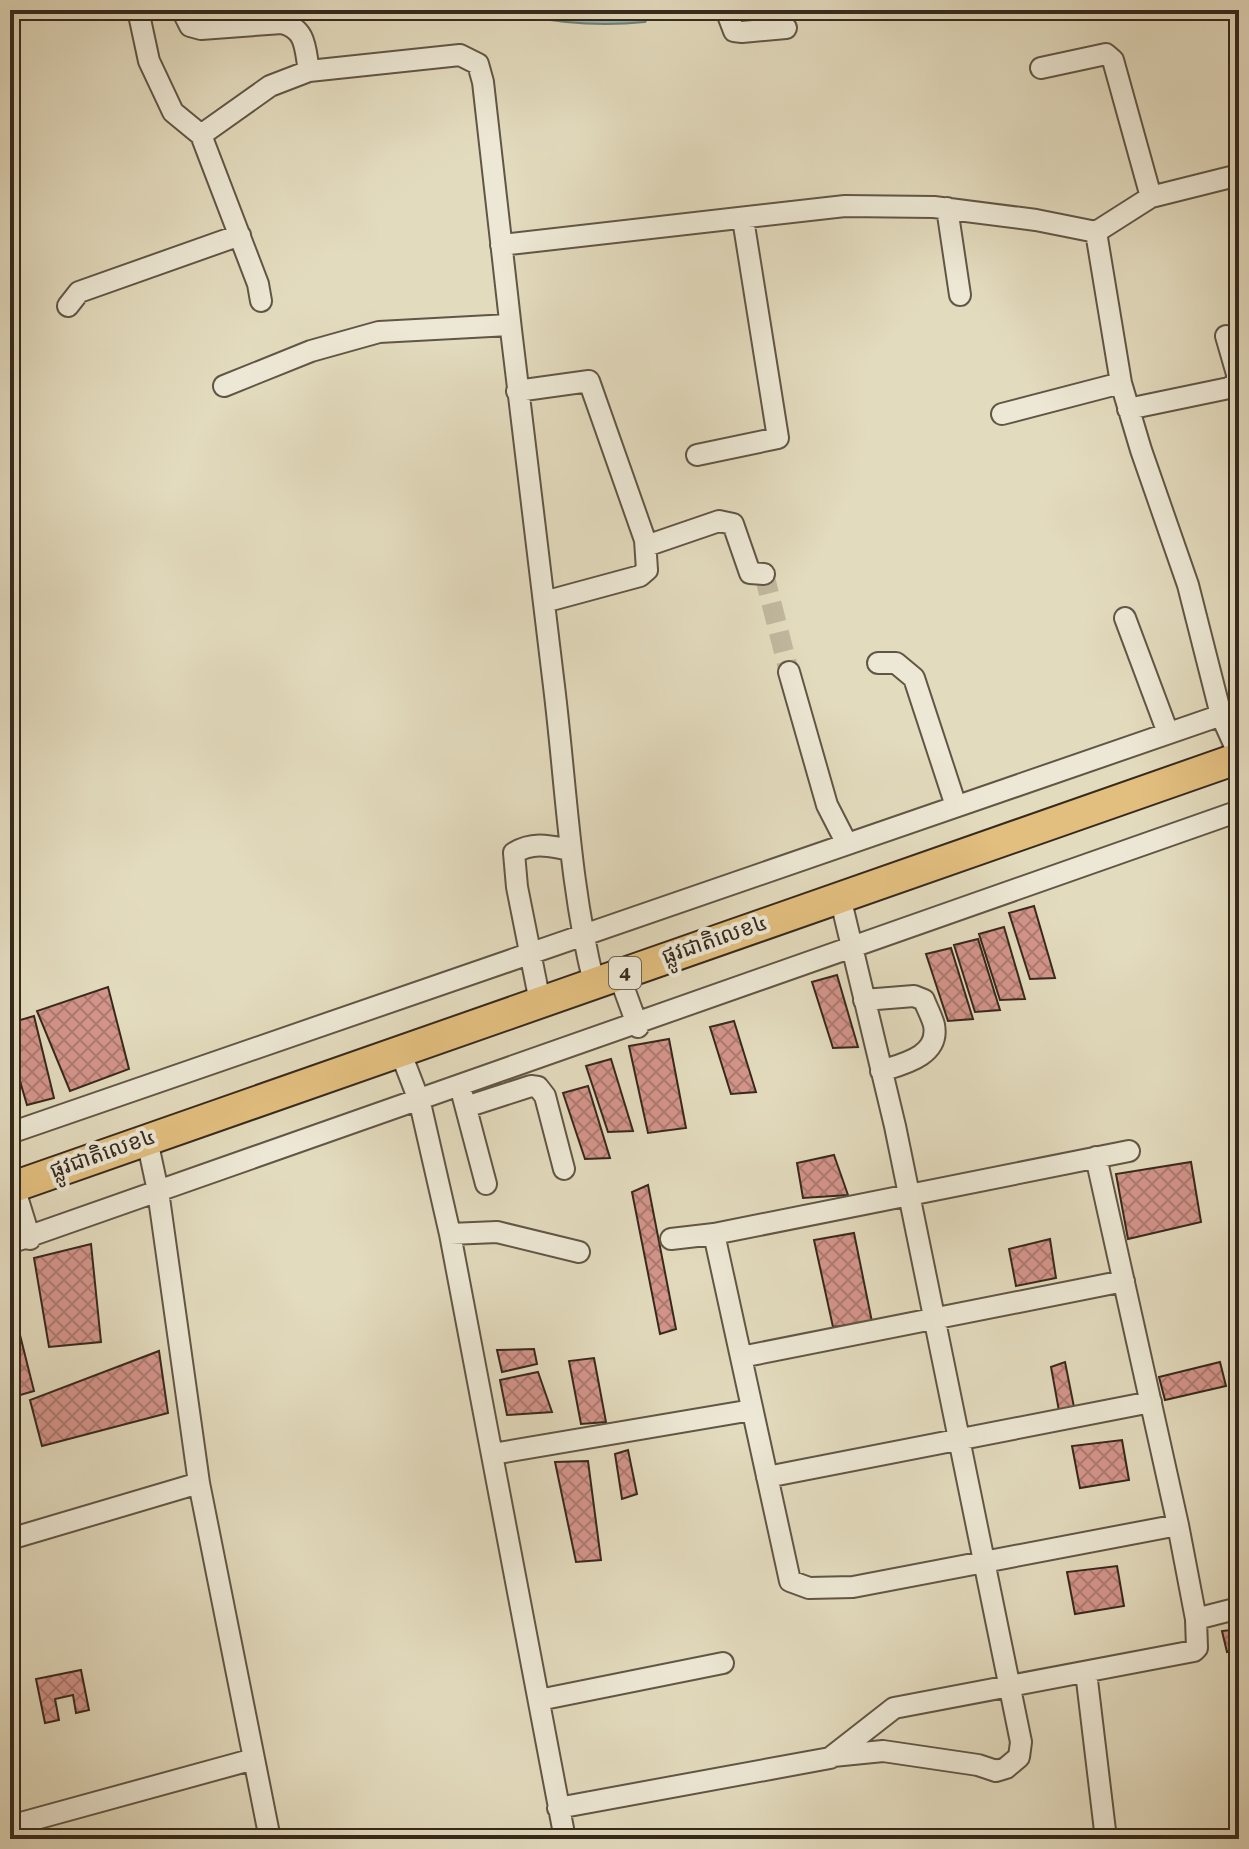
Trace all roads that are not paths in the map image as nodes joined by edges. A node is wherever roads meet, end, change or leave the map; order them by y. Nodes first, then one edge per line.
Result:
1 (138, 10) edge
2 (182, 10) edge
3 (726, 10) edge
4 (786, 28) dead end
5 (1041, 68) dead end
6 (309, 71) junction
7 (201, 135) junction
8 (1239, 175) edge
9 (1151, 197) junction
10 (947, 208) junction
11 (743, 219) junction
12 (1096, 232) junction
13 (240, 235) junction
14 (501, 245) junction
15 (960, 295) dead end
16 (261, 301) dead end
17 (68, 306) dead end
18 (509, 325) junction
19 (1226, 336) dead end
20 (1121, 383) junction
21 (224, 386) dead end
22 (517, 391) junction
23 (1128, 409) junction
24 (1002, 414) dead end
25 (697, 455) dead end
26 (645, 540) junction
27 (764, 574) tunnel mouth
28 (544, 602) junction
29 (1125, 618) dead end
30 (878, 663) dead end
31 (789, 672) tunnel mouth
32 (1230, 712) edge
33 (1168, 733) junction
34 (1239, 756) edge
35 (956, 806) junction
36 (1239, 811) edge
37 (847, 844) junction
38 (570, 850) junction
39 (840, 897) junction
40 (582, 935) junction
41 (851, 948) junction
42 (530, 954) junction
43 (607, 979) junction
44 (864, 1000) junction
45 (540, 1002) junction
46 (637, 1025) junction
47 (400, 1051) junction
48 (881, 1071) junction
49 (460, 1085) junction
50 (419, 1100) junction
51 (466, 1107) junction
52 (10, 1133) edge
53 (147, 1140) junction
54 (1129, 1151) dead end
55 (1096, 1157) junction
56 (564, 1169) dead end
57 (486, 1184) dead end
58 (12, 1187) edge
59 (158, 1191) junction
60 (909, 1195) junction
61 (450, 1234) junction
62 (714, 1234) junction
63 (23, 1239) edge
64 (671, 1239) dead end
65 (579, 1252) dead end
66 (1124, 1281) junction
67 (935, 1318) junction
68 (741, 1357) junction
69 (1151, 1402) junction
70 (752, 1410) junction
71 (960, 1439) junction
72 (493, 1454) junction
73 (767, 1477) junction
74 (199, 1483) junction
75 (1178, 1525) junction
76 (10, 1539) edge
77 (985, 1562) junction
78 (1239, 1608) edge
79 (1196, 1619) junction
80 (723, 1663) dead end
81 (1086, 1672) junction
82 (1010, 1686) junction
83 (539, 1700) junction
84 (833, 1756) junction
85 (254, 1759) junction
86 (558, 1808) junction
87 (10, 1826) edge
88 (270, 1839) edge
89 (565, 1839) edge
90 (1106, 1839) edge

1 - 7 street
2 - 6 street
3 - 4 street
5 - 9 street
6 - 7 street
6 - 14 street
7 - 13 street
8 - 9 street
9 - 12 street
10 - 11 street
10 - 12 street
10 - 15 street
11 - 14 street
11 - 25 street
12 - 20 street
13 - 16 street
13 - 17 street
14 - 18 street
18 - 21 street
18 - 22 street
19 - 23 street
20 - 23 street
20 - 24 street
22 - 26 street
22 - 28 street
23 - 32 street
26 - 27 street
26 - 28 street
28 - 38 street
29 - 33 street
30 - 35 street
31 - 37 street
32 - 33 street
32 - 34 street
33 - 35 street
34 - 39 highway, ផ្លូវជាតិលេខ៤ / 4
35 - 37 street
36 - 41 street
37 - 40 street
38 - 40 street
38 - 42 street
39 - 41 street
39 - 43 highway, ផ្លូវជាតិលេខ៤ / 4
40 - 42 street
40 - 43 street
41 - 44 street
41 - 46 street
42 - 45 street
42 - 52 street
43 - 45 highway, ផ្លូវជាតិលេខ៤ / 4
43 - 46 street
44 - 48 street
44 - 48 street
45 - 47 highway, ផ្លូវជាតិលេខ៤ / 4
46 - 49 street
47 - 50 street
47 - 53 highway, ផ្លូវជាតិលេខ៤ / 4
48 - 60 street
49 - 50 street
49 - 51 street
50 - 59 street
50 - 61 street
51 - 56 street
51 - 57 street
53 - 58 highway, ផ្លូវជាតិលេខ៤ / 4
53 - 59 street
54 - 55 street
55 - 60 street
55 - 66 street
58 - 63 street
59 - 63 street
59 - 74 street
60 - 62 street
60 - 67 street
61 - 65 street
61 - 72 street
62 - 64 street
62 - 68 street
66 - 67 street
66 - 69 street
67 - 68 street
67 - 71 street
68 - 70 street
69 - 71 street
69 - 75 street
70 - 72 street
70 - 73 street
71 - 73 street
71 - 77 street
72 - 83 street
73 - 77 street
74 - 76 street
74 - 85 street
75 - 77 street
75 - 79 street
77 - 82 street
78 - 79 street
79 - 81 street
80 - 83 street
81 - 82 street
81 - 90 street
82 - 84 street
82 - 84 street
83 - 86 street
84 - 86 street
85 - 87 street
85 - 88 street
86 - 89 street

